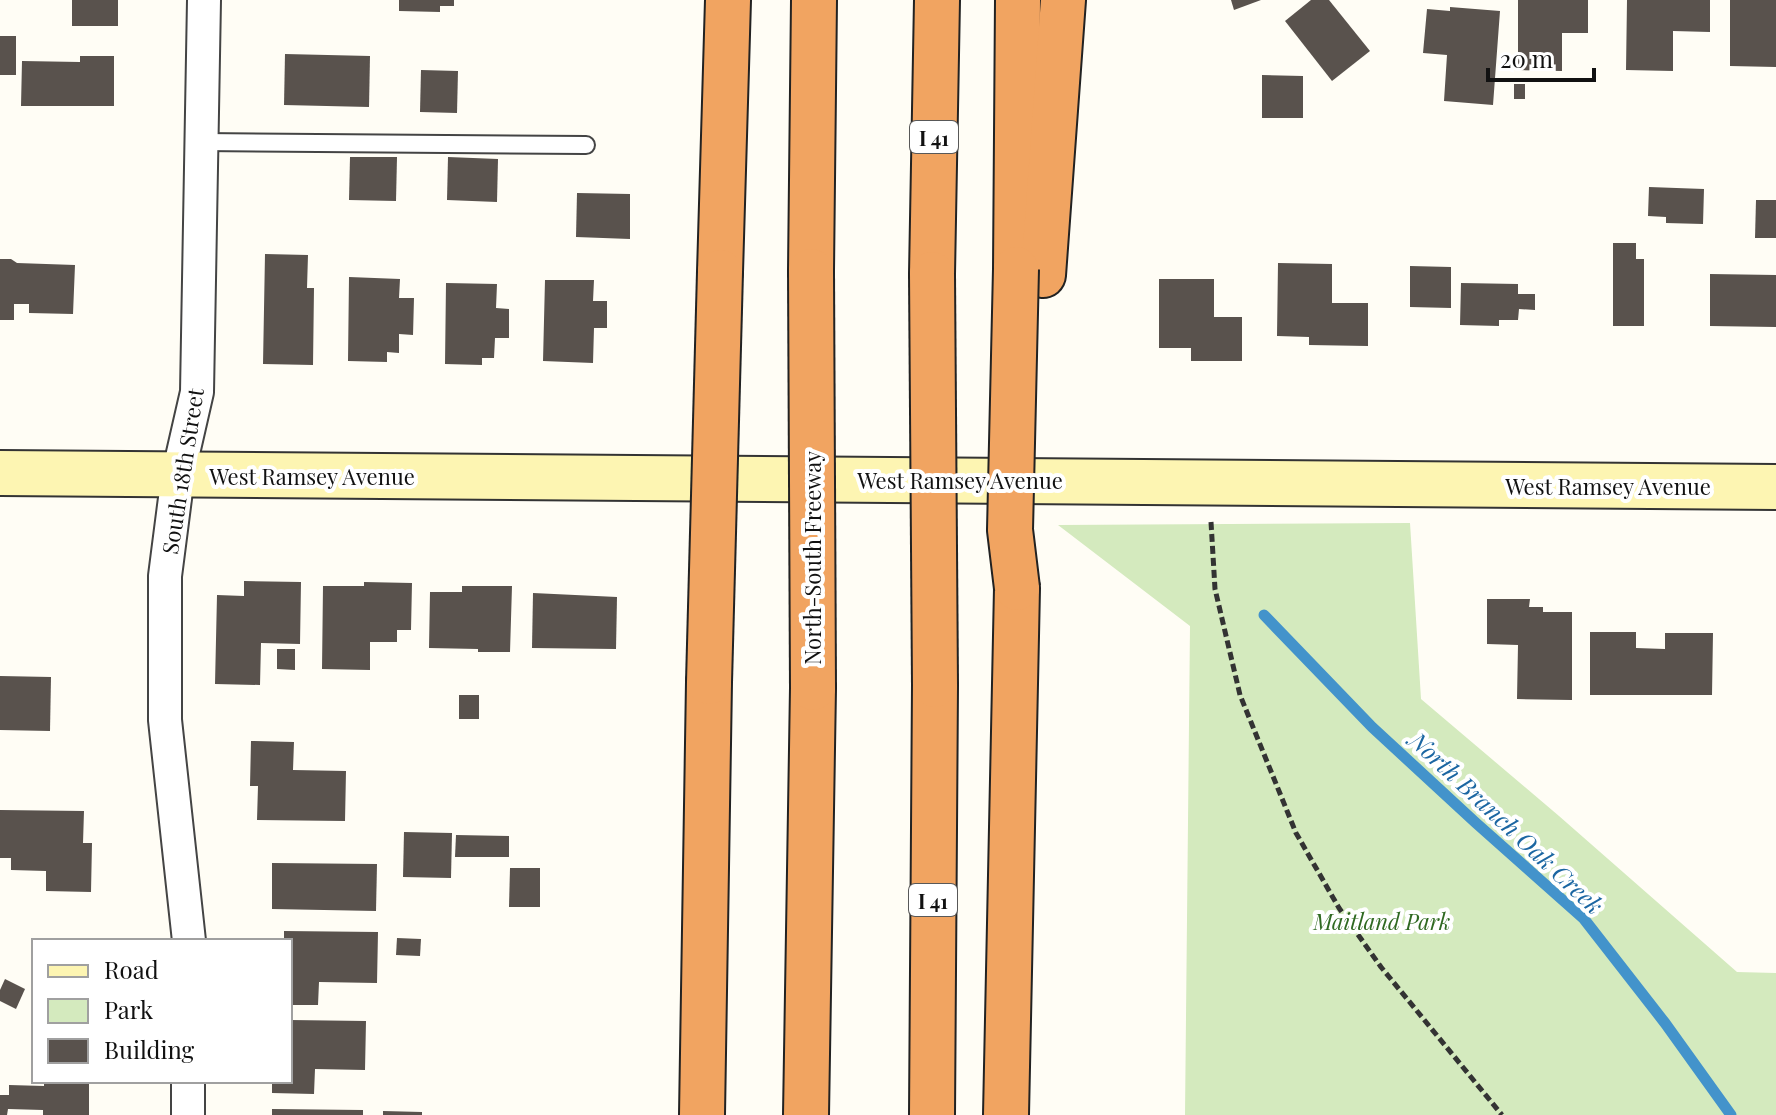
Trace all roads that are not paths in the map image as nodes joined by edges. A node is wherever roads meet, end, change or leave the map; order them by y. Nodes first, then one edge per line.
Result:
1 (204, 0) edge
2 (716, 0) edge
3 (728, 0) edge
4 (814, 0) edge
5 (937, 0) edge
6 (1018, 0) edge
7 (1063, 0) edge
8 (727, 68) junction
9 (201, 142) junction
10 (586, 145) dead end
11 (1030, 272) junction
12 (0, 473) edge
13 (178, 475) junction
14 (1776, 487) edge
15 (189, 939) edge
16 (188, 1083) edge
17 (188, 1115) edge
18 (702, 1115) edge
19 (806, 1115) edge
20 (932, 1115) edge
21 (1006, 1115) edge

1 - 9 street, South 18th Street
2 - 8 highway
3 - 8 highway
4 - 19 highway, North-South Freeway, bridge
5 - 20 highway, I 41, bridge
6 - 11 highway
7 - 11 highway
8 - 18 highway, bridge
9 - 10 lane
9 - 13 street, South 18th Street
11 - 21 highway, bridge
12 - 13 street, West Ramsey Avenue
13 - 14 street, West Ramsey Avenue
13 - 15 street, South 18th Street
16 - 17 street

